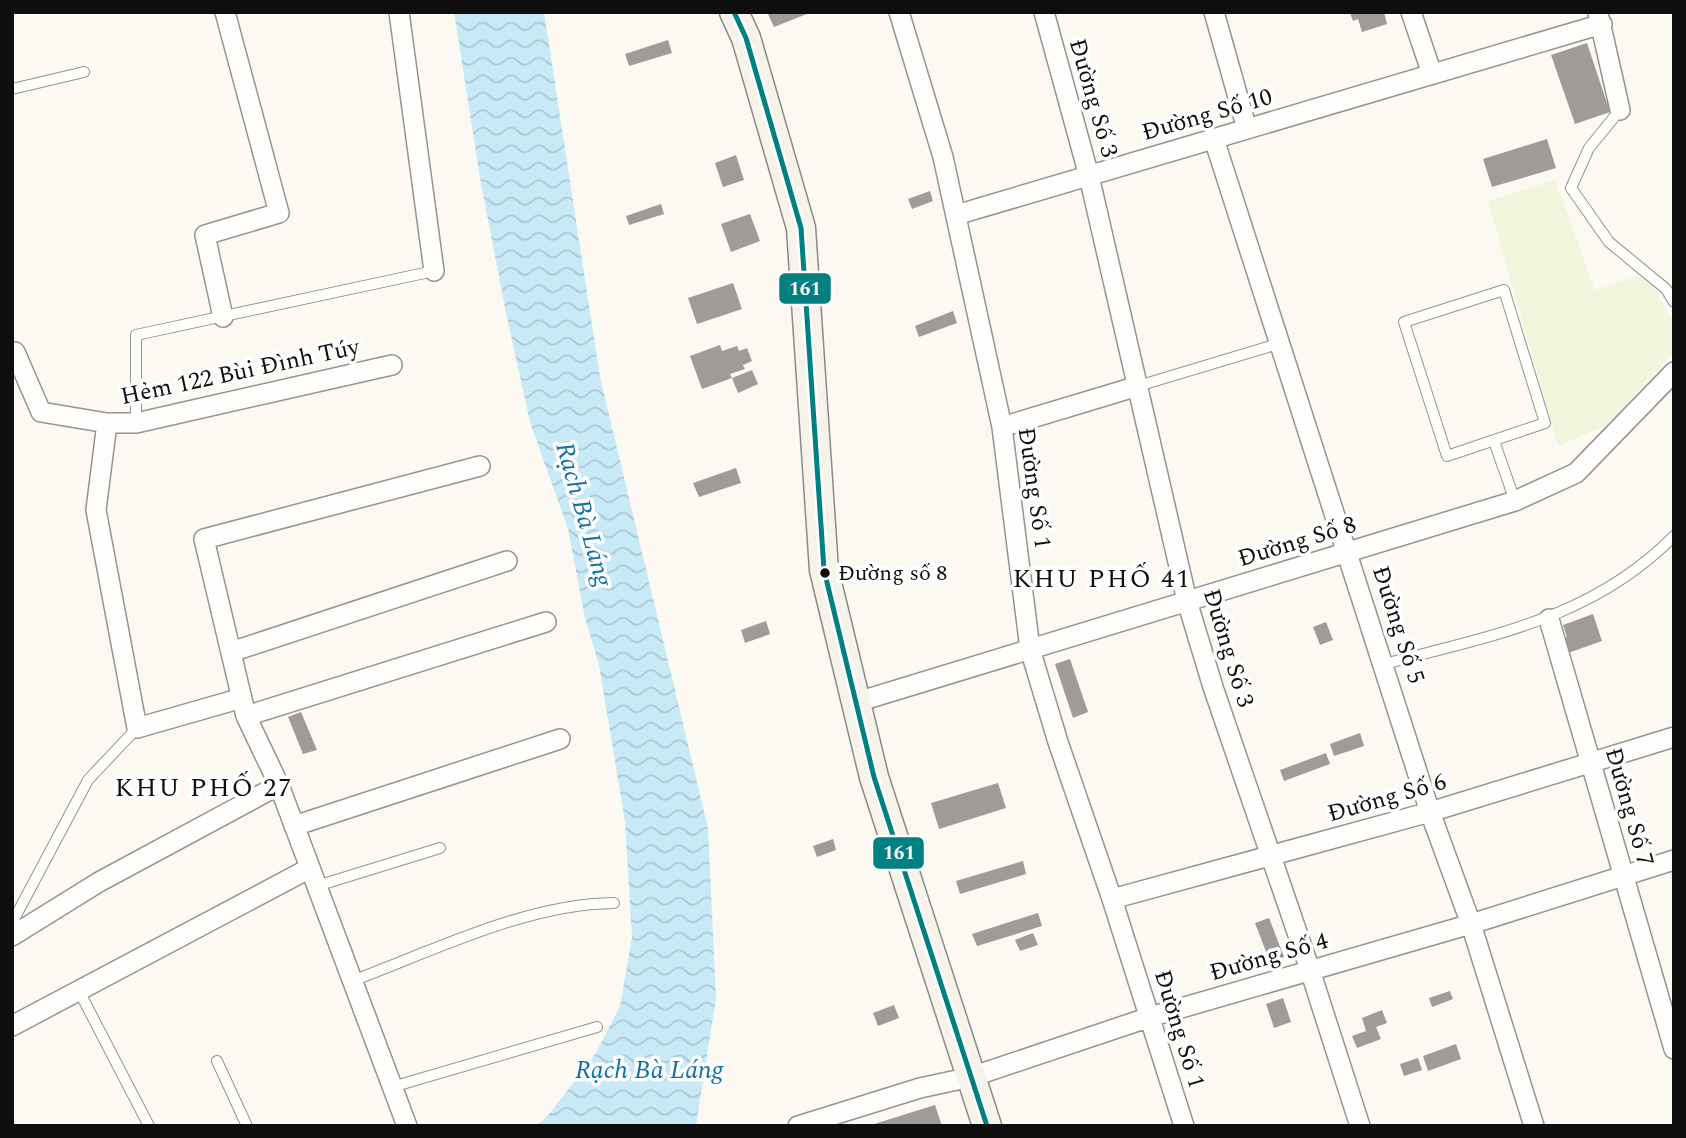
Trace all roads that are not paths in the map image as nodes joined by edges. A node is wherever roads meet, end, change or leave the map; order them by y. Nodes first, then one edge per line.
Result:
1 (225, 12) edge
2 (399, 12) edge
3 (734, 12) edge
4 (899, 12) edge
5 (1044, 12) edge
6 (1214, 12) edge
7 (1411, 12) edge
8 (1600, 18) edge
9 (84, 72) dead end
10 (1432, 74) junction
11 (12, 89) edge
12 (1620, 110) joint
13 (1247, 129) junction
14 (1214, 139) junction
15 (1089, 176) junction
16 (956, 215) junction
17 (434, 271) joint
18 (1670, 286) edge
19 (1674, 302) edge
20 (223, 317) junction
21 (1281, 343) junction
22 (12, 353) edge
23 (392, 365) dead end
24 (1674, 372) edge
25 (1138, 386) junction
26 (136, 423) junction
27 (107, 424) junction
28 (1002, 427) junction
29 (1494, 441) junction
30 (480, 466) dead end
31 (1516, 501) junction
32 (1674, 536) edge
33 (1349, 552) junction
34 (507, 561) dead end
35 (1188, 601) junction
36 (1549, 619) junction
37 (545, 622) dead end
38 (1030, 649) junction
39 (231, 652) junction
40 (1385, 664) junction
41 (854, 703) junction
42 (244, 707) junction
43 (137, 728) junction
44 (1674, 737) edge
45 (560, 739) dead end
46 (1591, 763) junction
47 (279, 785) junction
48 (1430, 812) junction
49 (294, 826) junction
50 (440, 848) dead end
51 (1271, 857) junction
52 (1674, 860) edge
53 (1623, 875) junction
54 (313, 877) junction
55 (1112, 899) junction
56 (614, 903) dead end
57 (12, 923) edge
58 (1471, 924) junction
59 (12, 936) edge
60 (1310, 970) junction
61 (352, 981) junction
62 (79, 992) junction
63 (1150, 1017) junction
64 (12, 1027) edge
65 (597, 1027) dead end
66 (1674, 1049) edge
67 (217, 1061) dead end
68 (971, 1077) junction
69 (392, 1087) junction
70 (149, 1126) edge
71 (247, 1126) edge
72 (407, 1126) edge
73 (798, 1126) edge
74 (987, 1126) edge
75 (1184, 1126) edge
76 (1360, 1126) edge
77 (1534, 1126) edge

1 - 20 street
2 - 17 street
3 - 41 street
4 - 16 street, Đường Số 1
5 - 15 street, Đường Số 3
6 - 13 street
7 - 10 street
8 - 10 street, Đường Số 10
8 - 12 street
9 - 11 lane
10 - 13 street, Đường Số 10
12 - 18 lane
13 - 14 street, Đường Số 10
14 - 15 street, Đường Số 10
14 - 21 street, Đường Số 5
15 - 16 street, Đường Số 10
15 - 25 street, Đường Số 3
16 - 28 street, Đường Số 1
17 - 20 lane
18 - 19 lane
20 - 26 lane
21 - 25 lane
21 - 33 street, Đường Số 5
22 - 27 street, Hẻm 122 Bùi Đình Túy
23 - 26 street, Hẻm 122 Bùi Đình Túy
24 - 31 street, Đường Số 8
25 - 28 street
25 - 35 street, Đường Số 3
26 - 27 street, Hẻm 122 Bùi Đình Túy
27 - 43 street
28 - 38 street, Đường Số 1
29 - 29 lane
29 - 31 lane
30 - 39 street
31 - 33 street, Đường Số 8
32 - 36 lane
33 - 35 street, Đường Số 8
33 - 40 street, Đường Số 5
34 - 39 street
35 - 38 street, Đường Số 8
35 - 51 street, Đường Số 3
36 - 40 lane
36 - 46 street, Đường Số 7
37 - 42 street
38 - 41 street, Đường Số 8
38 - 55 street, Đường Số 1
39 - 42 street
40 - 48 street, Đường Số 5
41 - 68 street
42 - 43 street
42 - 47 street
43 - 57 lane
44 - 46 street, Đường Số 6
45 - 49 street
46 - 48 street, Đường Số 6
46 - 53 street, Đường Số 7
47 - 49 street
47 - 59 street
48 - 51 street, Đường Số 6
48 - 58 street, Đường Số 5
49 - 54 street
50 - 54 lane
51 - 55 street, Đường Số 6
51 - 60 street, Đường Số 3
52 - 53 street, Đường Số 4
53 - 58 street, Đường Số 4
53 - 66 street, Đường Số 7
54 - 61 street
54 - 62 street
55 - 63 street, Đường Số 1
56 - 61 lane
58 - 60 street, Đường Số 4
58 - 77 street, Đường Số 5
60 - 63 street, Đường Số 4
60 - 76 street, Đường Số 3
61 - 69 street
62 - 64 street
62 - 70 lane
63 - 68 street, Đường Số 4
63 - 75 street, Đường Số 1
65 - 69 lane
67 - 71 lane
68 - 73 street, Đường Số 4
68 - 74 street
69 - 72 street

